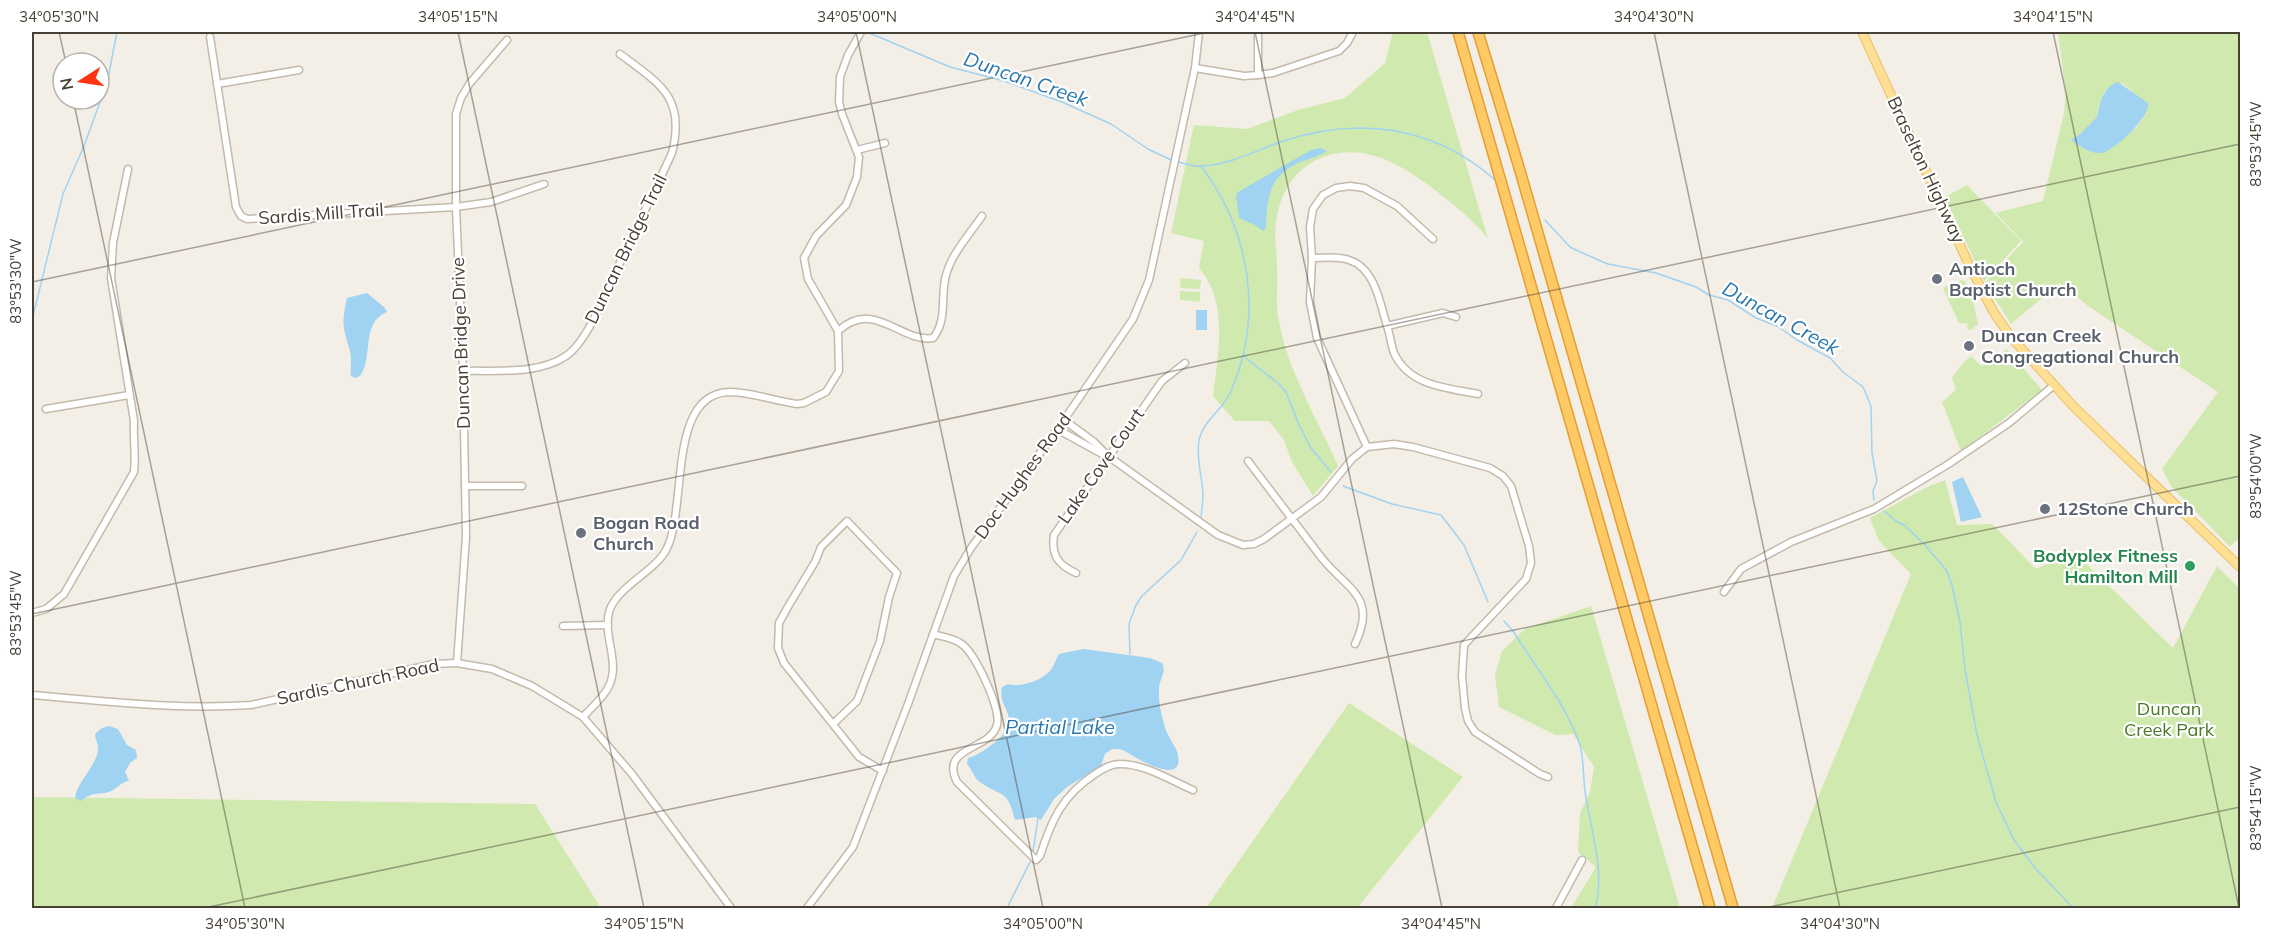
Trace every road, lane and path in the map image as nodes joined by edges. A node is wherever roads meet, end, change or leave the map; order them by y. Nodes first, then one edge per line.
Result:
1 (861, 32) edge
2 (1199, 32) edge
3 (1257, 32) edge
4 (1353, 32) edge
5 (1458, 32) edge
6 (1478, 32) edge
7 (1862, 32) edge
8 (210, 37) dead end
9 (507, 40) dead end
10 (620, 54) dead end
11 (1195, 68) junction
12 (299, 70) dead end
13 (1258, 75) junction
14 (217, 84) junction
15 (885, 143) dead end
16 (857, 150) junction
17 (128, 169) dead end
18 (544, 184) dead end
19 (456, 207) junction
20 (982, 216) dead end
21 (1433, 239) dead end
22 (1312, 258) junction
23 (1456, 317) dead end
24 (1387, 326) junction
25 (838, 331) junction
26 (1185, 363) dead end
27 (463, 371) junction
28 (2053, 386) junction
29 (1478, 394) dead end
30 (129, 395) junction
31 (46, 409) dead end
32 (1064, 420) junction
33 (1057, 429) junction
34 (1367, 447) junction
35 (1108, 456) junction
36 (1248, 461) dead end
37 (465, 486) junction
38 (522, 486) dead end
39 (1293, 518) junction
40 (2241, 567) edge
41 (1076, 573) dead end
42 (1724, 592) dead end
43 (32, 613) edge
44 (608, 625) junction
45 (563, 626) dead end
46 (933, 634) junction
47 (1355, 644) dead end
48 (457, 663) junction
49 (32, 695) edge
50 (583, 717) junction
51 (832, 724) junction
52 (883, 771) junction
53 (1548, 777) dead end
54 (1193, 790) dead end
55 (1582, 860) dead end
56 (729, 907) edge
57 (807, 909) edge
58 (1556, 909) edge
59 (1710, 909) edge
60 (1733, 909) edge

1 - 16 street
2 - 11 street, Doc Hughes Road
3 - 13 street
4 - 13 street
5 - 59 highway
6 - 60 highway
7 - 28 main road, Braselton Highway
8 - 14 street, Sardis Mill Trail
9 - 19 street, Duncan Bridge Drive
10 - 27 street, Duncan Bridge Trail
11 - 13 street
11 - 32 street, Doc Hughes Road
12 - 14 street
14 - 19 street, Sardis Mill Trail
15 - 16 street
16 - 25 street
17 - 30 street
18 - 19 street, Sardis Mill Trail
19 - 27 street, Duncan Bridge Drive
20 - 25 street
21 - 22 street
22 - 24 street
22 - 34 street
23 - 24 street
24 - 29 street
25 - 44 street
26 - 35 street, Lake Cove Court
27 - 37 street, Duncan Bridge Drive
28 - 40 main road, Braselton Highway
28 - 42 street
30 - 31 street
30 - 43 street
32 - 33 street, Doc Hughes Road
32 - 35 street
33 - 35 street
33 - 46 street, Doc Hughes Road
34 - 39 street
34 - 53 street
35 - 39 street
35 - 41 street, Lake Cove Court
36 - 39 street
37 - 38 street
37 - 48 street, Duncan Bridge Drive
39 - 47 street
44 - 45 street
44 - 50 street
46 - 52 street, Doc Hughes Road
46 - 54 street
48 - 49 street, Sardis Church Road
48 - 50 street, Sardis Church Road
50 - 56 street, Sardis Church Road
51 - 51 street
51 - 52 street
52 - 57 street, Doc Hughes Road
55 - 58 street

